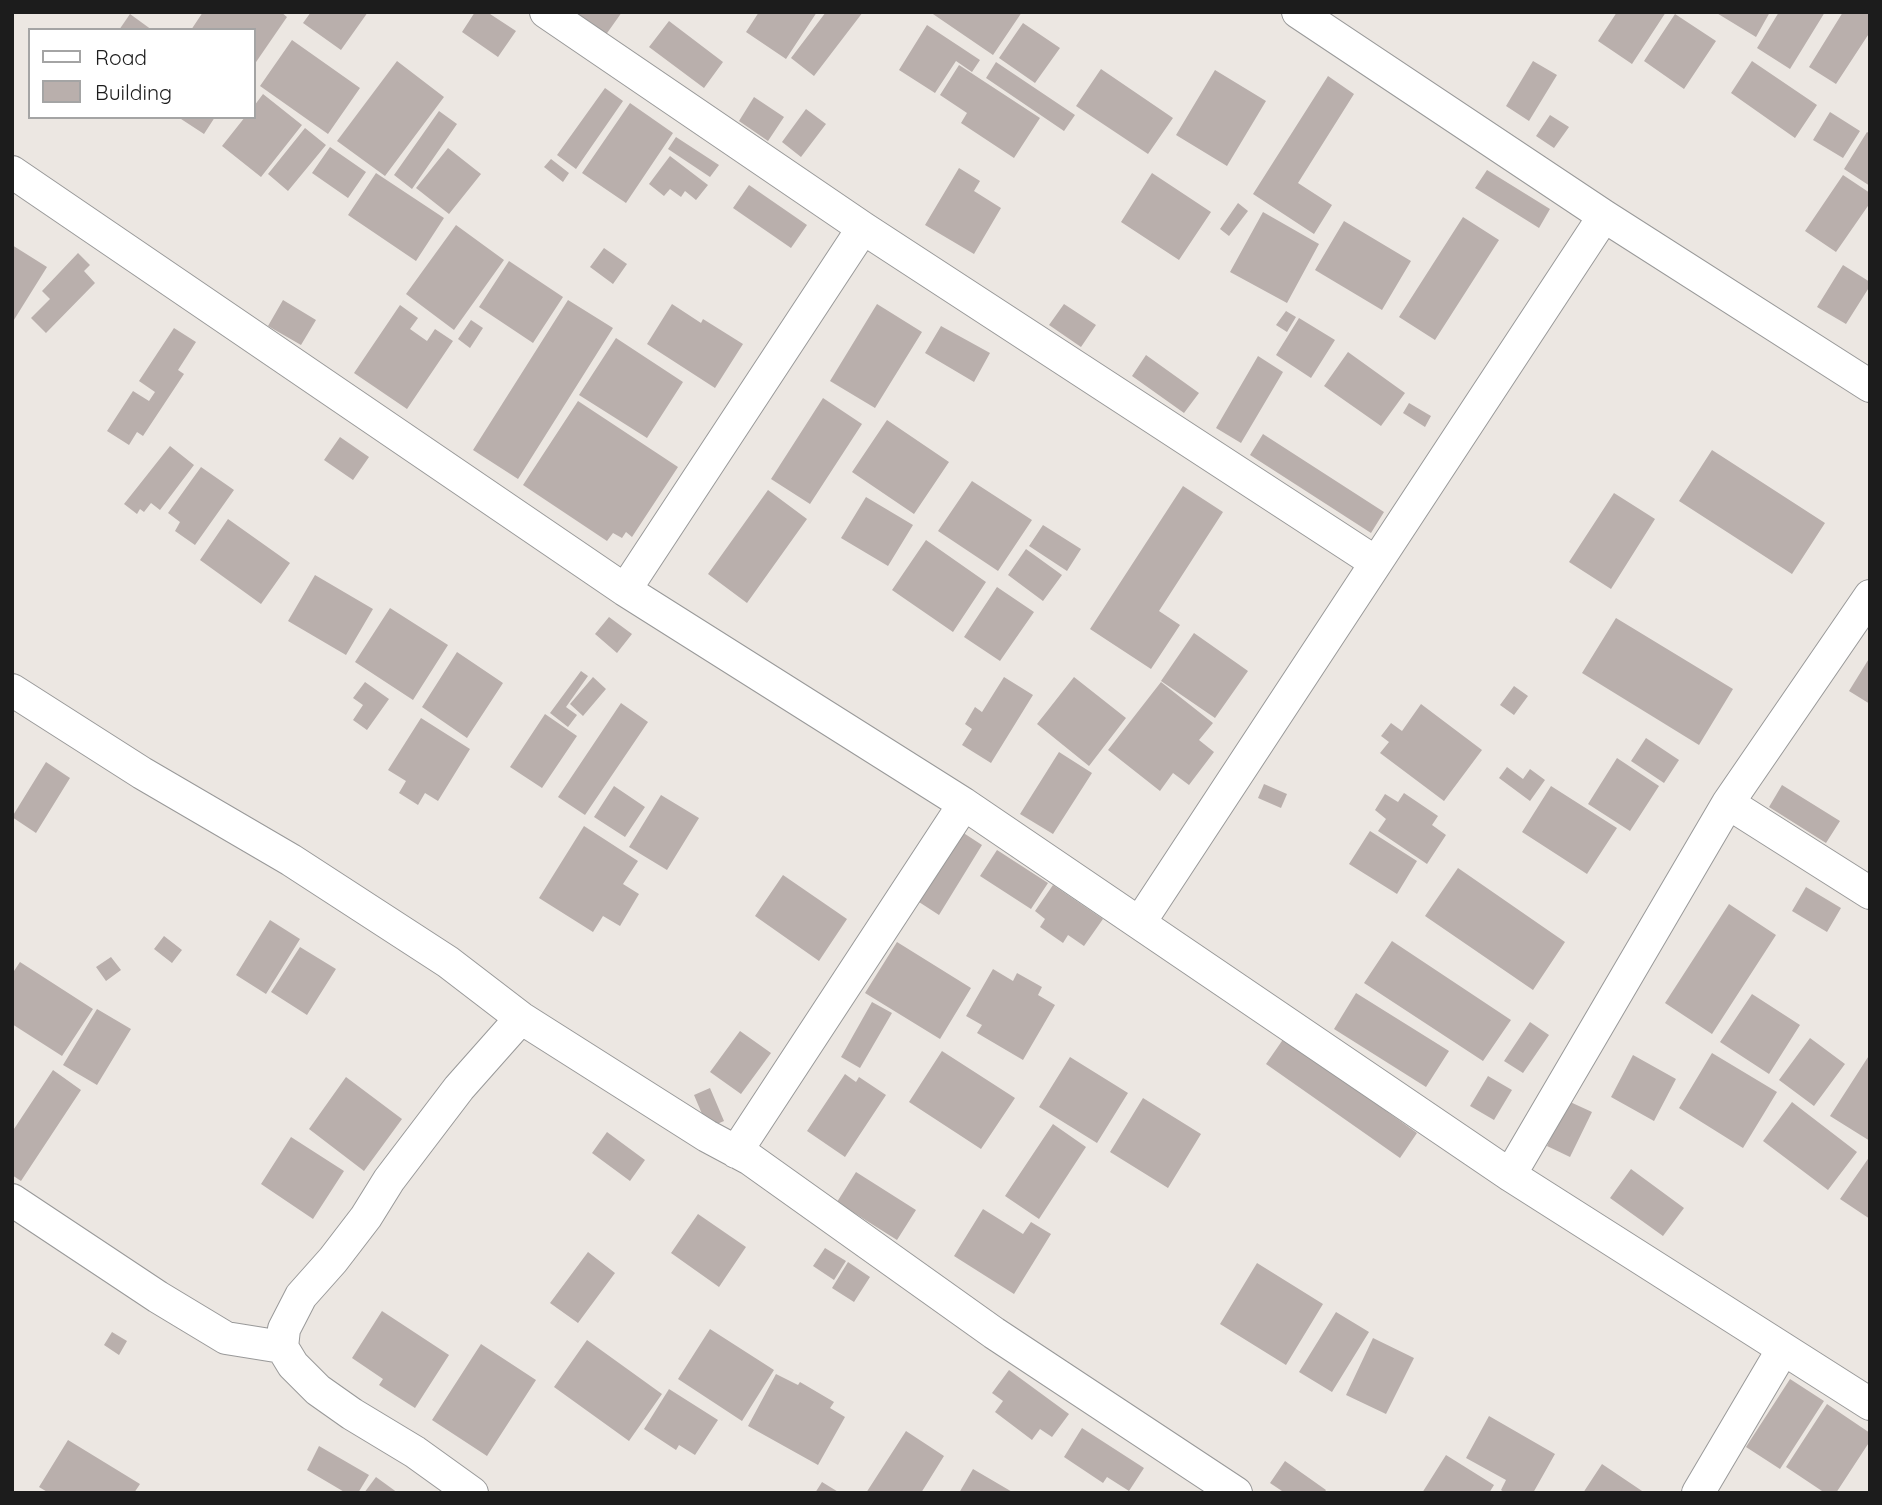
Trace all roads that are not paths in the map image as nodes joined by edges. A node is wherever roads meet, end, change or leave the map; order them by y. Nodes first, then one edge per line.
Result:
1 (546, 12) edge
2 (1298, 12) edge
3 (12, 172) edge
4 (1604, 215) junction
5 (863, 228) junction
6 (1870, 386) edge
7 (1375, 562) junction
8 (625, 590) junction
9 (1870, 596) edge
10 (12, 690) edge
11 (1728, 803) junction
12 (964, 804) junction
13 (1870, 893) edge
14 (1140, 922) junction
15 (521, 1018) junction
16 (736, 1152) junction
17 (1510, 1175) junction
18 (12, 1200) edge
19 (282, 1347) junction
20 (1783, 1349) junction
21 (1870, 1404) edge
22 (472, 1493) edge
23 (1236, 1493) edge
24 (1698, 1493) edge

1 - 5 street
2 - 4 street
3 - 8 street
4 - 6 street
4 - 7 street
5 - 7 street
5 - 8 street
7 - 14 street
8 - 12 street
9 - 11 street
10 - 15 street
11 - 13 street
11 - 17 street
12 - 14 street
12 - 16 street
14 - 17 street
15 - 16 street
15 - 19 street
16 - 23 street
17 - 20 street
18 - 19 street
19 - 22 street
20 - 21 street
20 - 24 street

